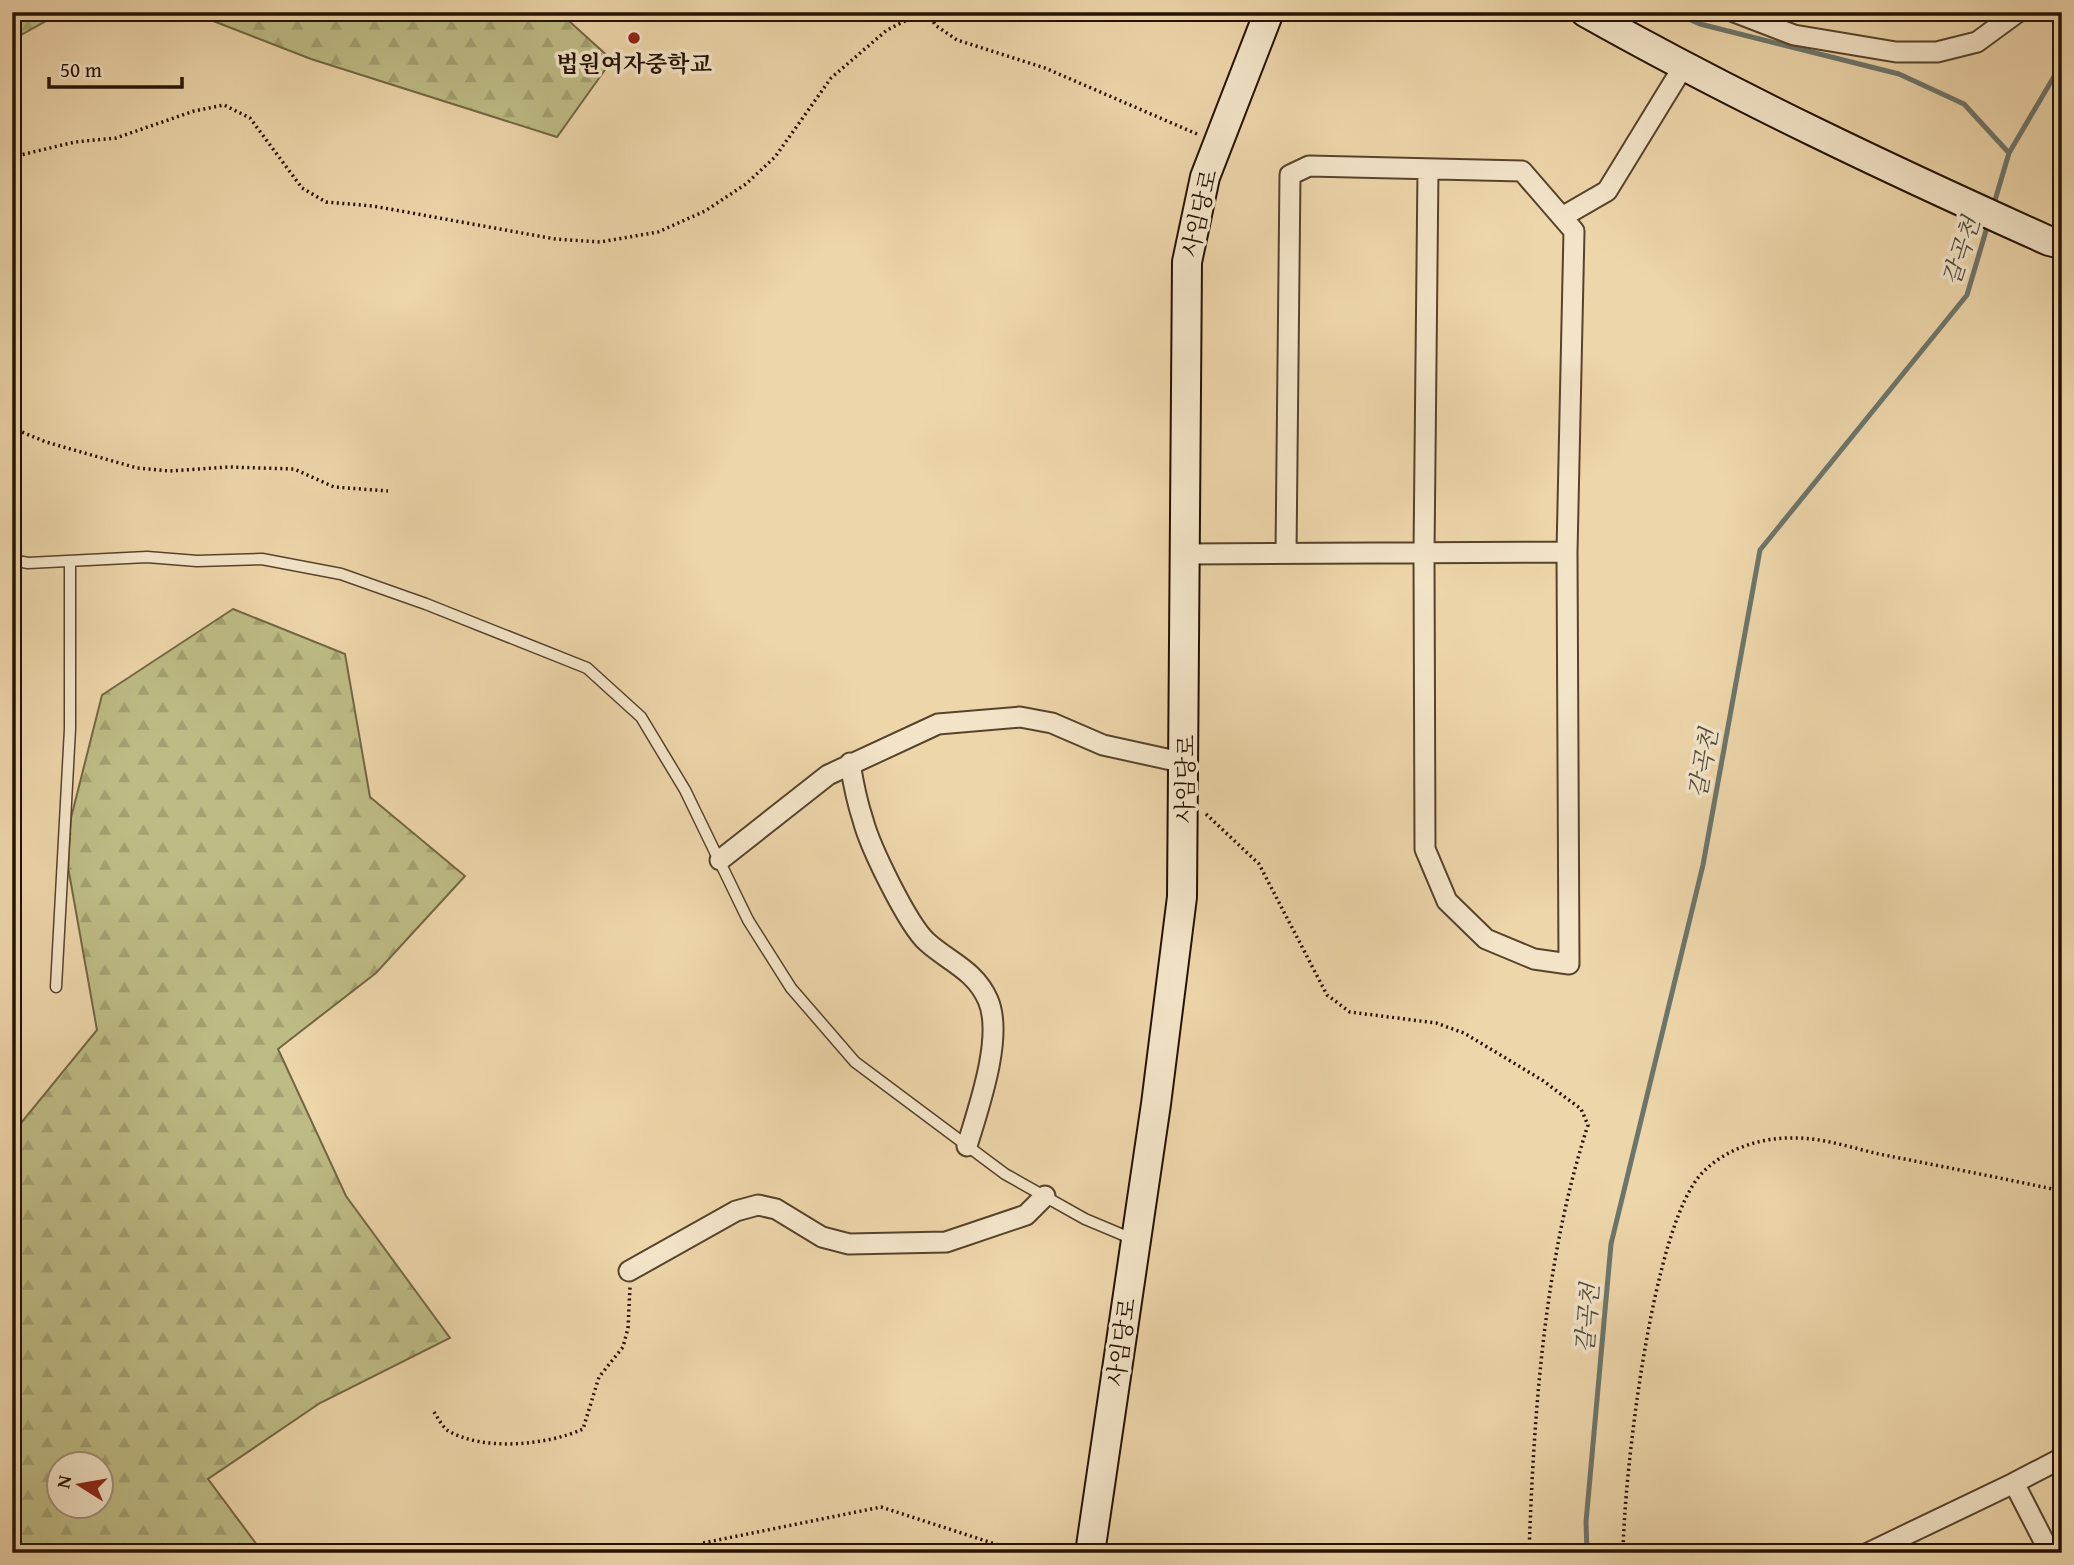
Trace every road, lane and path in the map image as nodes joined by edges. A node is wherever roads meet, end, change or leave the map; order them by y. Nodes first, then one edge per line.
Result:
1 (923, 12) edge
2 (929, 12) edge
3 (1269, 12) edge
4 (1585, 12) edge
5 (1734, 12) edge
6 (2018, 12) edge
7 (1683, 67) junction
8 (1218, 143) junction
9 (12, 157) edge
10 (1428, 169) junction
11 (1562, 217) junction
12 (2055, 243) edge
13 (12, 428) edge
14 (388, 491) dead end
15 (1424, 552) junction
16 (1567, 552) junction
17 (1286, 553) junction
18 (1186, 554) junction
19 (12, 560) edge
20 (70, 561) junction
21 (850, 763) junction
22 (1185, 763) junction
23 (1184, 800) junction
24 (720, 860) junction
25 (56, 987) dead end
26 (967, 1146) junction
27 (2062, 1191) edge
28 (1045, 1196) junction
29 (1136, 1240) junction
30 (629, 1271) joint
31 (433, 1412) dead end
32 (2062, 1458) edge
33 (2014, 1483) junction
34 (690, 1553) edge
35 (1023, 1553) edge
36 (1090, 1553) edge
37 (1529, 1553) edge
38 (1623, 1553) edge
39 (1868, 1553) edge
40 (2050, 1553) edge

1 - 9 path
2 - 8 path
3 - 8 main road, 사임당로
4 - 7 main road
5 - 6 street
7 - 11 street
7 - 12 main road
8 - 18 main road, 사임당로
10 - 11 street
10 - 15 street
10 - 17 street
11 - 16 street
13 - 14 path
15 - 16 street
15 - 16 street
15 - 17 street
17 - 18 street
18 - 22 main road, 사임당로
19 - 20 lane
20 - 24 lane
20 - 25 lane
21 - 22 street
21 - 24 street
21 - 26 street
22 - 23 main road, 사임당로
23 - 29 main road, 사임당로
23 - 37 path
24 - 26 lane
26 - 28 lane
27 - 38 path
28 - 29 lane
28 - 30 street
29 - 36 main road, 사임당로
30 - 31 path
32 - 33 street
33 - 39 street
33 - 40 street
34 - 35 path

